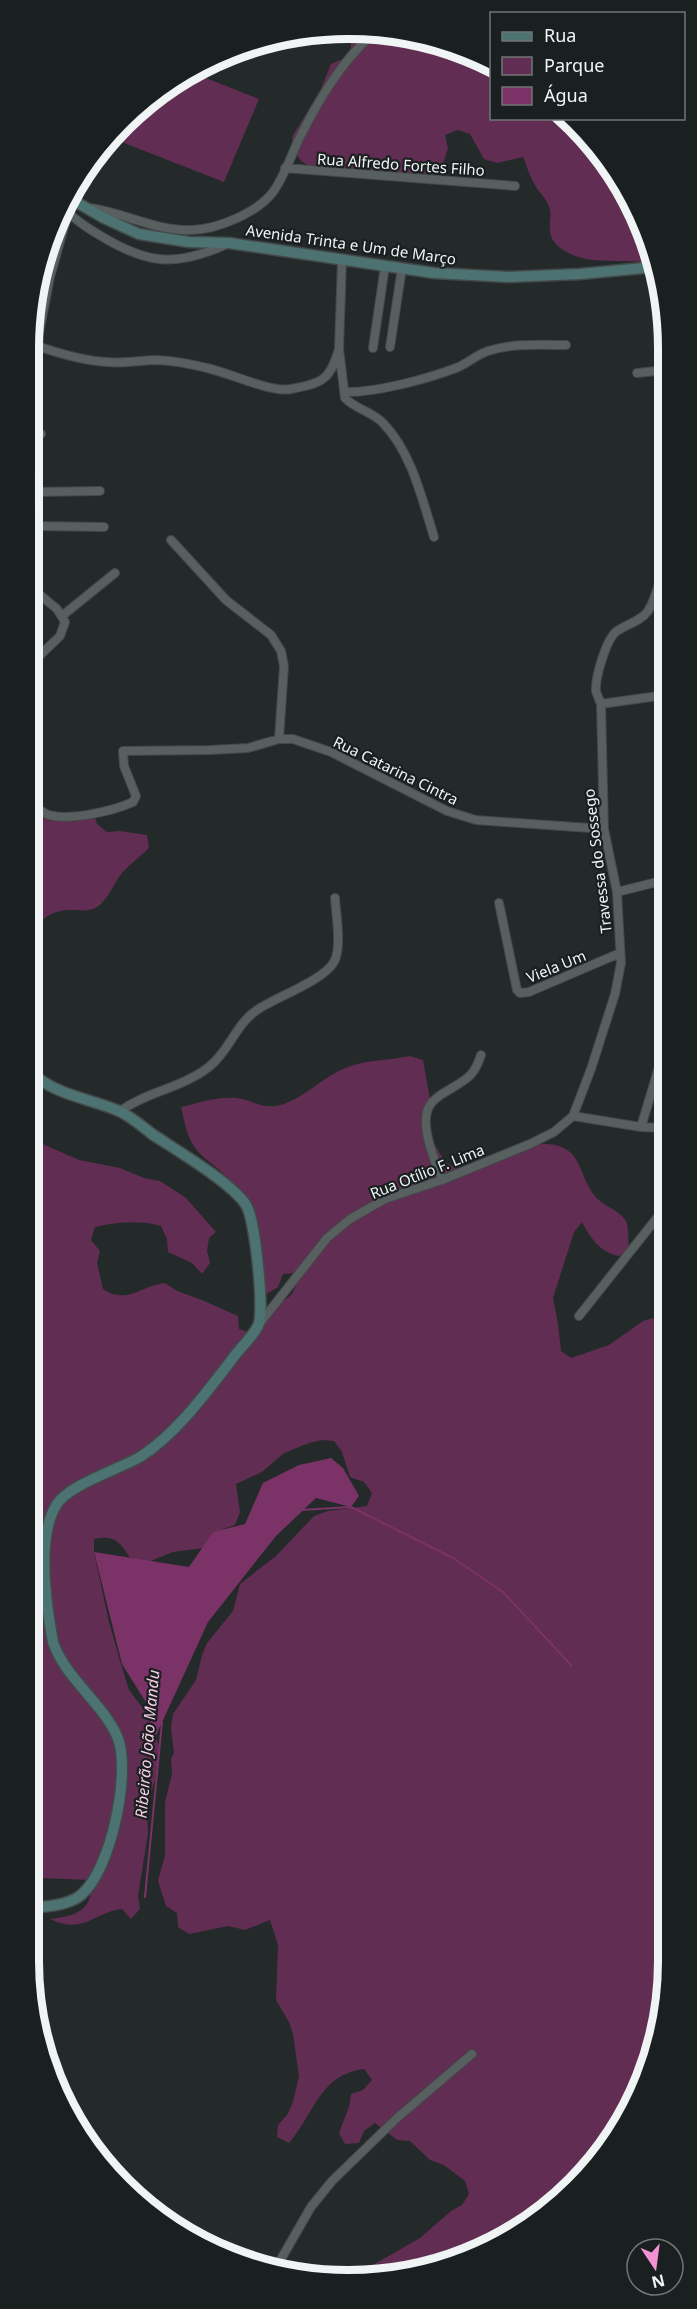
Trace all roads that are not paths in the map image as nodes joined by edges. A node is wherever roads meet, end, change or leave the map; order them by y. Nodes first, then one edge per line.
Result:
1 (366, 40) edge
2 (285, 168) junction
3 (515, 186) dead end
4 (76, 202) edge
5 (87, 208) junction
6 (70, 214) edge
7 (61, 235) edge
8 (229, 243) junction
9 (342, 260) junction
10 (385, 266) junction
11 (402, 268) junction
12 (647, 268) edge
13 (50, 277) joint
14 (40, 328) edge
15 (39, 344) edge
16 (566, 345) dead end
17 (390, 346) dead end
18 (373, 348) dead end
19 (339, 349) junction
20 (658, 371) edge
21 (638, 373) dead end
22 (344, 392) junction
23 (39, 492) edge
24 (100, 492) dead end
25 (39, 526) edge
26 (104, 527) dead end
27 (434, 537) dead end
28 (171, 540) dead end
29 (115, 573) dead end
30 (658, 583) edge
31 (39, 593) edge
32 (62, 616) junction
33 (39, 656) edge
34 (658, 696) edge
35 (601, 704) junction
36 (279, 739) junction
37 (39, 809) edge
38 (604, 829) junction
39 (658, 882) edge
40 (617, 892) junction
41 (335, 898) dead end
42 (500, 903) dead end
43 (620, 953) junction
44 (481, 1055) dead end
45 (658, 1070) edge
46 (39, 1082) edge
47 (120, 1111) junction
48 (573, 1116) junction
49 (641, 1127) junction
50 (658, 1128) edge
51 (442, 1180) junction
52 (658, 1217) edge
53 (579, 1316) dead end
54 (259, 1324) junction
55 (39, 1907) edge
56 (472, 2054) dead end
57 (279, 2262) edge

1 - 2 street, Avenida Trinta e Um de Março
2 - 3 street, Rua Alfredo Fortes Filho
2 - 5 street, Avenida Trinta e Um de Março
4 - 5 street, Avenida Trinta e Um de Março
5 - 8 street, Avenida Trinta e Um de Março
6 - 8 street
7 - 13 street
8 - 9 street, Avenida Trinta e Um de Março
9 - 10 street, Avenida Trinta e Um de Março
9 - 19 street
10 - 11 street, Avenida Trinta e Um de Março
10 - 18 street
11 - 12 street, Avenida Trinta e Um de Março
11 - 17 street
13 - 14 street
15 - 19 street
16 - 22 street
19 - 22 street
20 - 21 street
22 - 27 street
23 - 24 street
25 - 26 street
28 - 36 street
29 - 32 street
30 - 35 street, Travessa do Sossego
31 - 32 street
32 - 33 street
34 - 35 street
35 - 38 street, Travessa do Sossego
36 - 37 street, Rua Catarina Cintra
36 - 38 street, Rua Catarina Cintra
38 - 40 street, Travessa do Sossego
39 - 40 street
40 - 43 street, Travessa do Sossego
41 - 47 street
42 - 43 street, Viela Um
43 - 48 street, Travessa do Sossego
44 - 51 street
45 - 49 street
46 - 47 street
47 - 54 street
48 - 49 street
48 - 51 street, Rua Otílio F. Lima
49 - 50 street
51 - 54 street, Rua Otílio F. Lima
52 - 53 street
54 - 55 street
56 - 57 street

